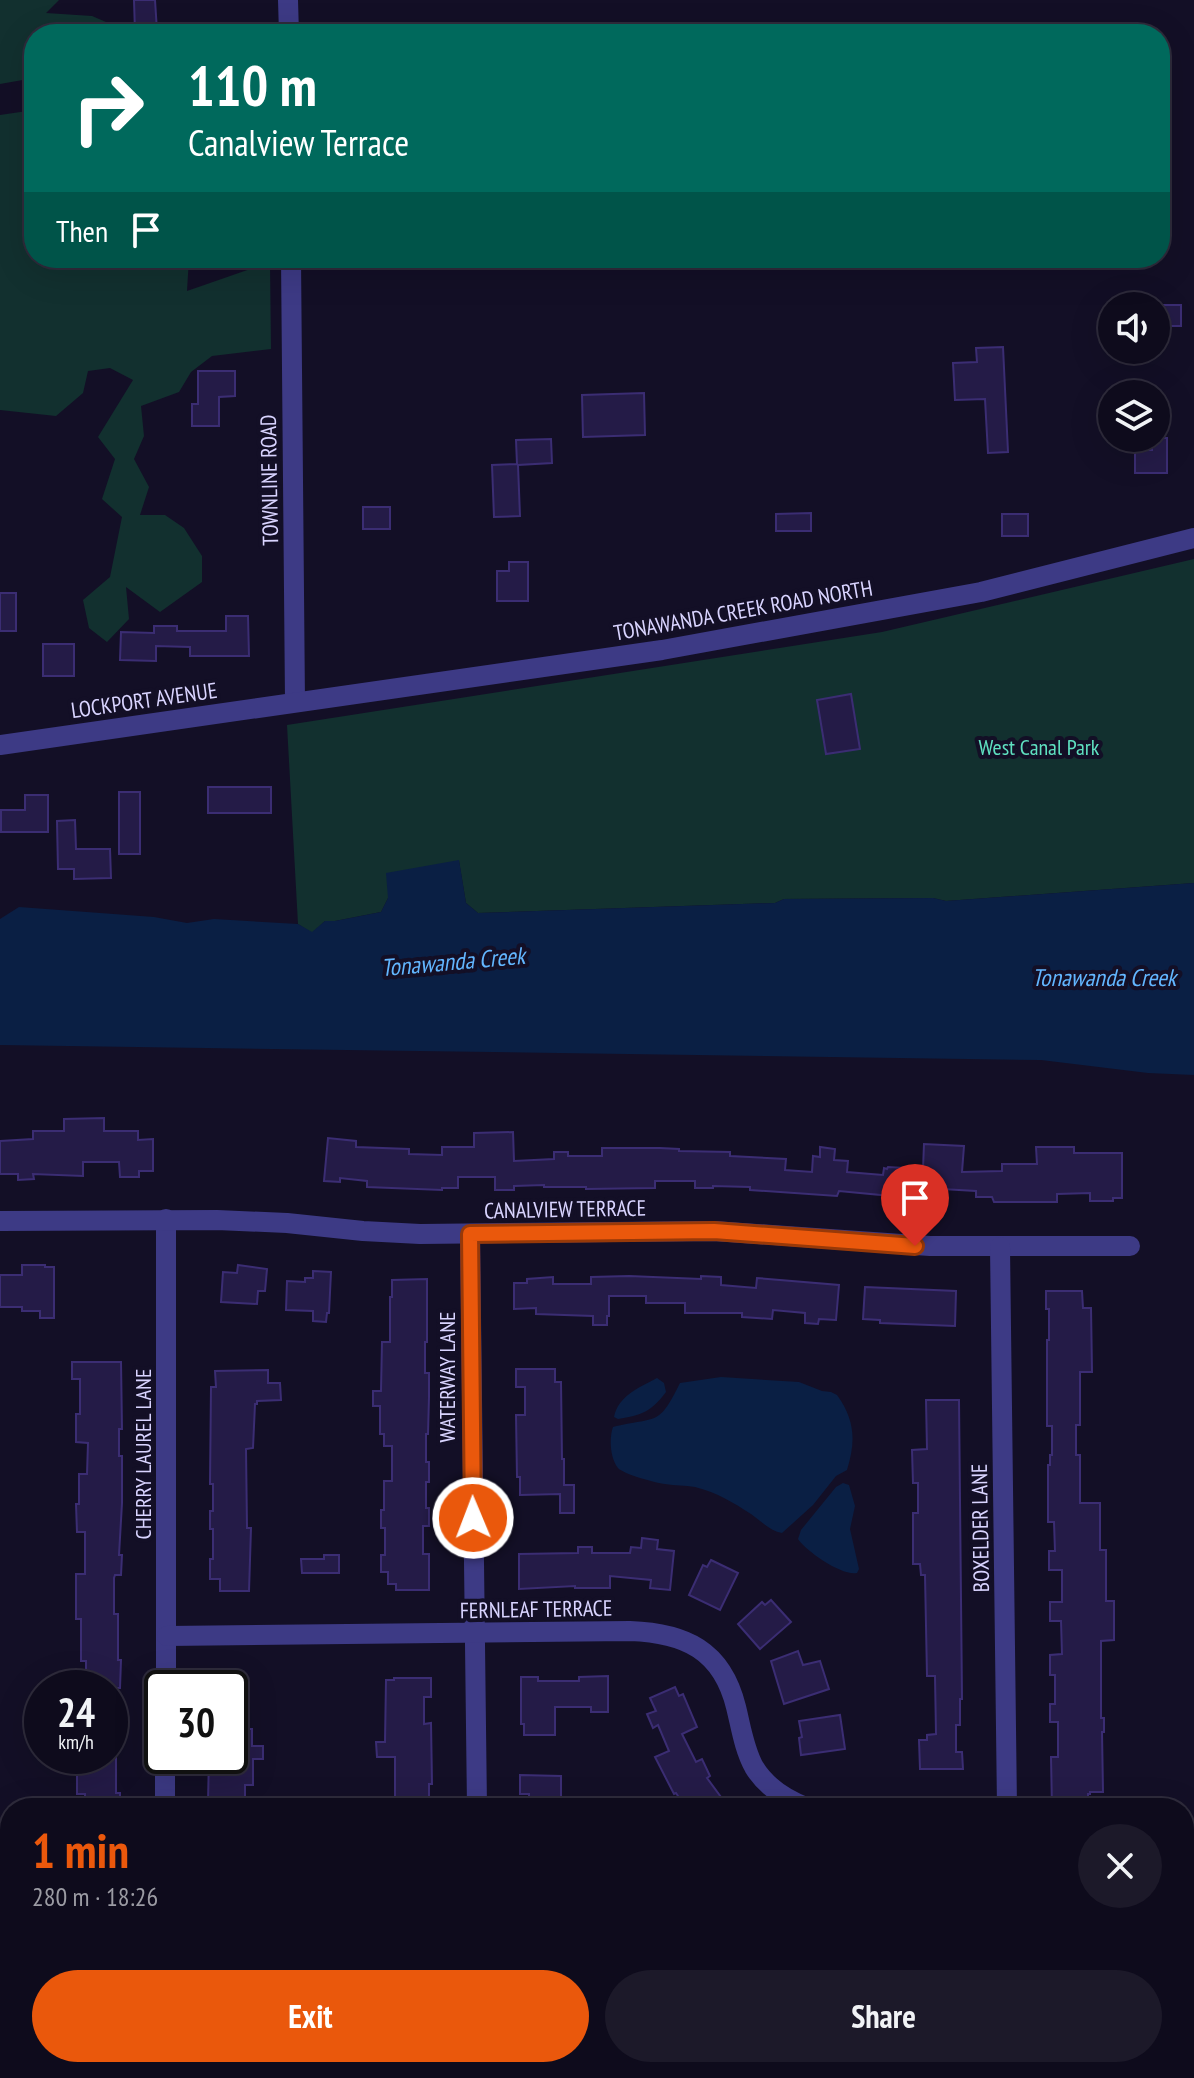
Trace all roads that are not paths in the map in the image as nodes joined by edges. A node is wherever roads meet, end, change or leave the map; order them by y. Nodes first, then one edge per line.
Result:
1 (288, 0) edge
2 (289, 24) edge
3 (291, 268) edge
4 (1194, 538) edge
5 (295, 702) junction
6 (0, 745) edge
7 (166, 1219) junction
8 (0, 1221) edge
9 (470, 1234) junction
10 (1130, 1246) dead end
11 (1000, 1247) junction
12 (474, 1634) junction
13 (167, 1636) junction
14 (166, 1670) edge
15 (165, 1774) edge
16 (165, 1798) edge
17 (477, 1798) edge
18 (786, 1798) edge
19 (1007, 1798) edge

1 - 2 street
3 - 5 street, TOWNLINE ROAD
4 - 5 street, TONAWANDA CREEK ROAD NORTH
5 - 6 street, LOCKPORT AVENUE
7 - 8 street, CANALVIEW TERRACE
7 - 9 street, CANALVIEW TERRACE
7 - 13 street, CHERRY LAUREL LANE
9 - 11 street, CANALVIEW TERRACE
9 - 12 street, WATERWAY LANE
10 - 11 street, CANALVIEW TERRACE
11 - 19 street, BOXELDER LANE
12 - 13 street, FERNLEAF TERRACE
12 - 17 street, WATERWAY LANE
12 - 18 street, FERNLEAF TERRACE
13 - 14 street, CHERRY LAUREL LANE
15 - 16 street

